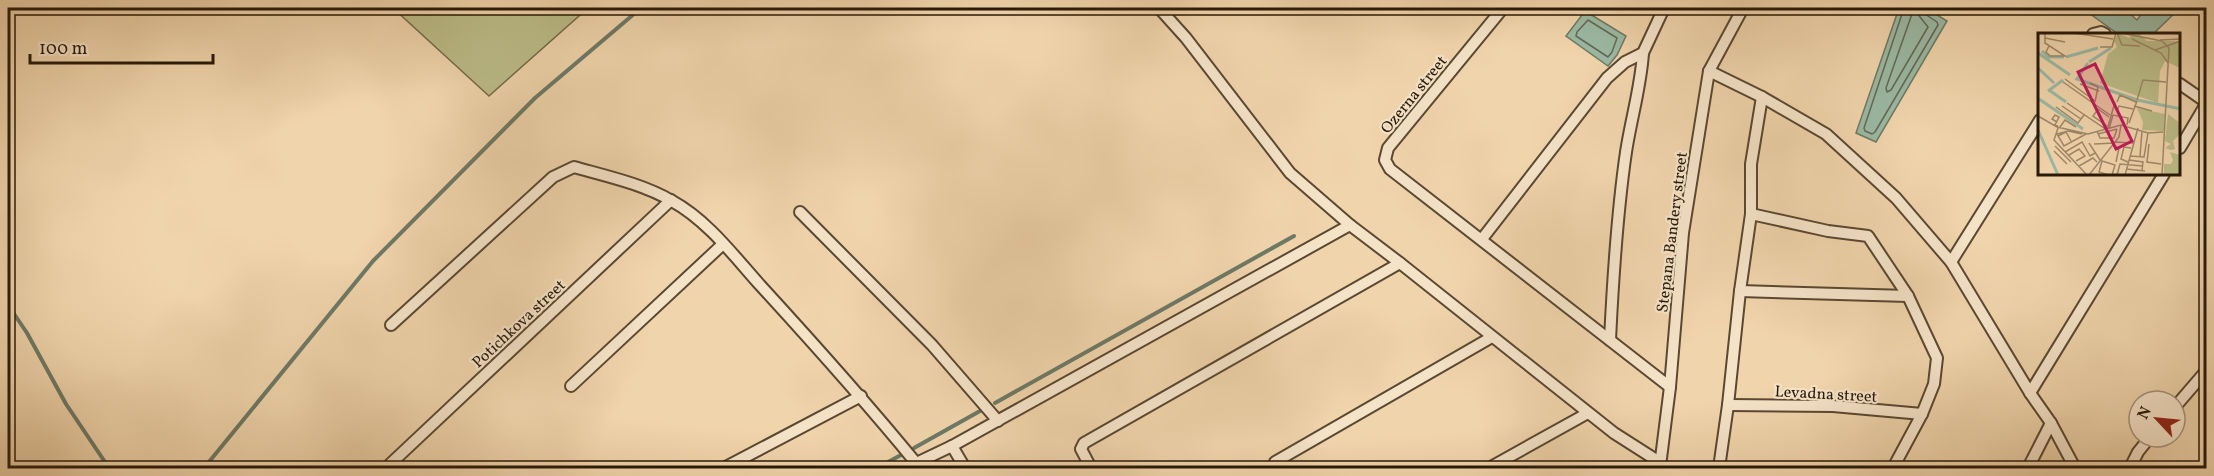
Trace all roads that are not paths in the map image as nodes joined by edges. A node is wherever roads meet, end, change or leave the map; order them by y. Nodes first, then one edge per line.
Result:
1 (1159, 8) edge
2 (1503, 8) edge
3 (1665, 8) edge
4 (1743, 8) edge
5 (1642, 53) junction
6 (1709, 71) junction
7 (2181, 85) edge
8 (1762, 97) junction
9 (2206, 103) edge
10 (2038, 123) edge
11 (2181, 146) edge
12 (2163, 176) edge
13 (671, 200) junction
14 (800, 212) dead end
15 (1751, 214) junction
16 (1350, 225) junction
17 (1482, 239) junction
18 (723, 244) junction
19 (1951, 262) junction
20 (1400, 263) junction
21 (1740, 291) junction
22 (1908, 296) junction
23 (392, 325) dead end
24 (1492, 337) junction
25 (1610, 340) junction
26 (2206, 371) edge
27 (571, 387) dead end
28 (1670, 387) junction
29 (2030, 393) junction
30 (2187, 393) edge
31 (861, 396) junction
32 (1728, 405) junction
33 (1588, 413) junction
34 (1922, 414) junction
35 (998, 421) junction
36 (2051, 423) junction
37 (952, 446) junction
38 (2140, 449) edge
39 (1275, 462) dead end
40 (911, 466) edge
41 (1657, 466) edge
42 (386, 468) edge
43 (724, 468) edge
44 (965, 468) edge
45 (1091, 468) edge
46 (1490, 468) edge
47 (1719, 468) edge
48 (1893, 468) edge
49 (2028, 468) edge
50 (2075, 468) edge
51 (2130, 468) edge

1 - 16 street
2 - 17 street, Ozerna street
3 - 5 street
4 - 6 street, Stepana Bandery street
5 - 17 street
5 - 25 street
6 - 8 street
6 - 28 street, Stepana Bandery street
7 - 9 street
8 - 15 street
8 - 19 street
9 - 11 street
10 - 19 street
12 - 29 street
13 - 18 street
13 - 23 street
13 - 42 street, Potichkova street
14 - 35 street
15 - 21 street
15 - 22 street
16 - 20 street
16 - 35 street
17 - 25 street, Ozerna street
18 - 27 street
18 - 31 street
19 - 29 street
20 - 24 street
20 - 45 street
21 - 22 street
21 - 32 street
22 - 34 street
24 - 33 street
24 - 39 street
25 - 28 street, Ozerna street
26 - 30 street
28 - 41 street, Stepana Bandery street
29 - 36 street
31 - 40 street
31 - 43 street
32 - 34 street, Levadna street
32 - 47 street
33 - 41 street
33 - 46 street
34 - 48 street
35 - 37 street
36 - 49 street
36 - 50 street
37 - 40 street
37 - 44 street
38 - 51 street

